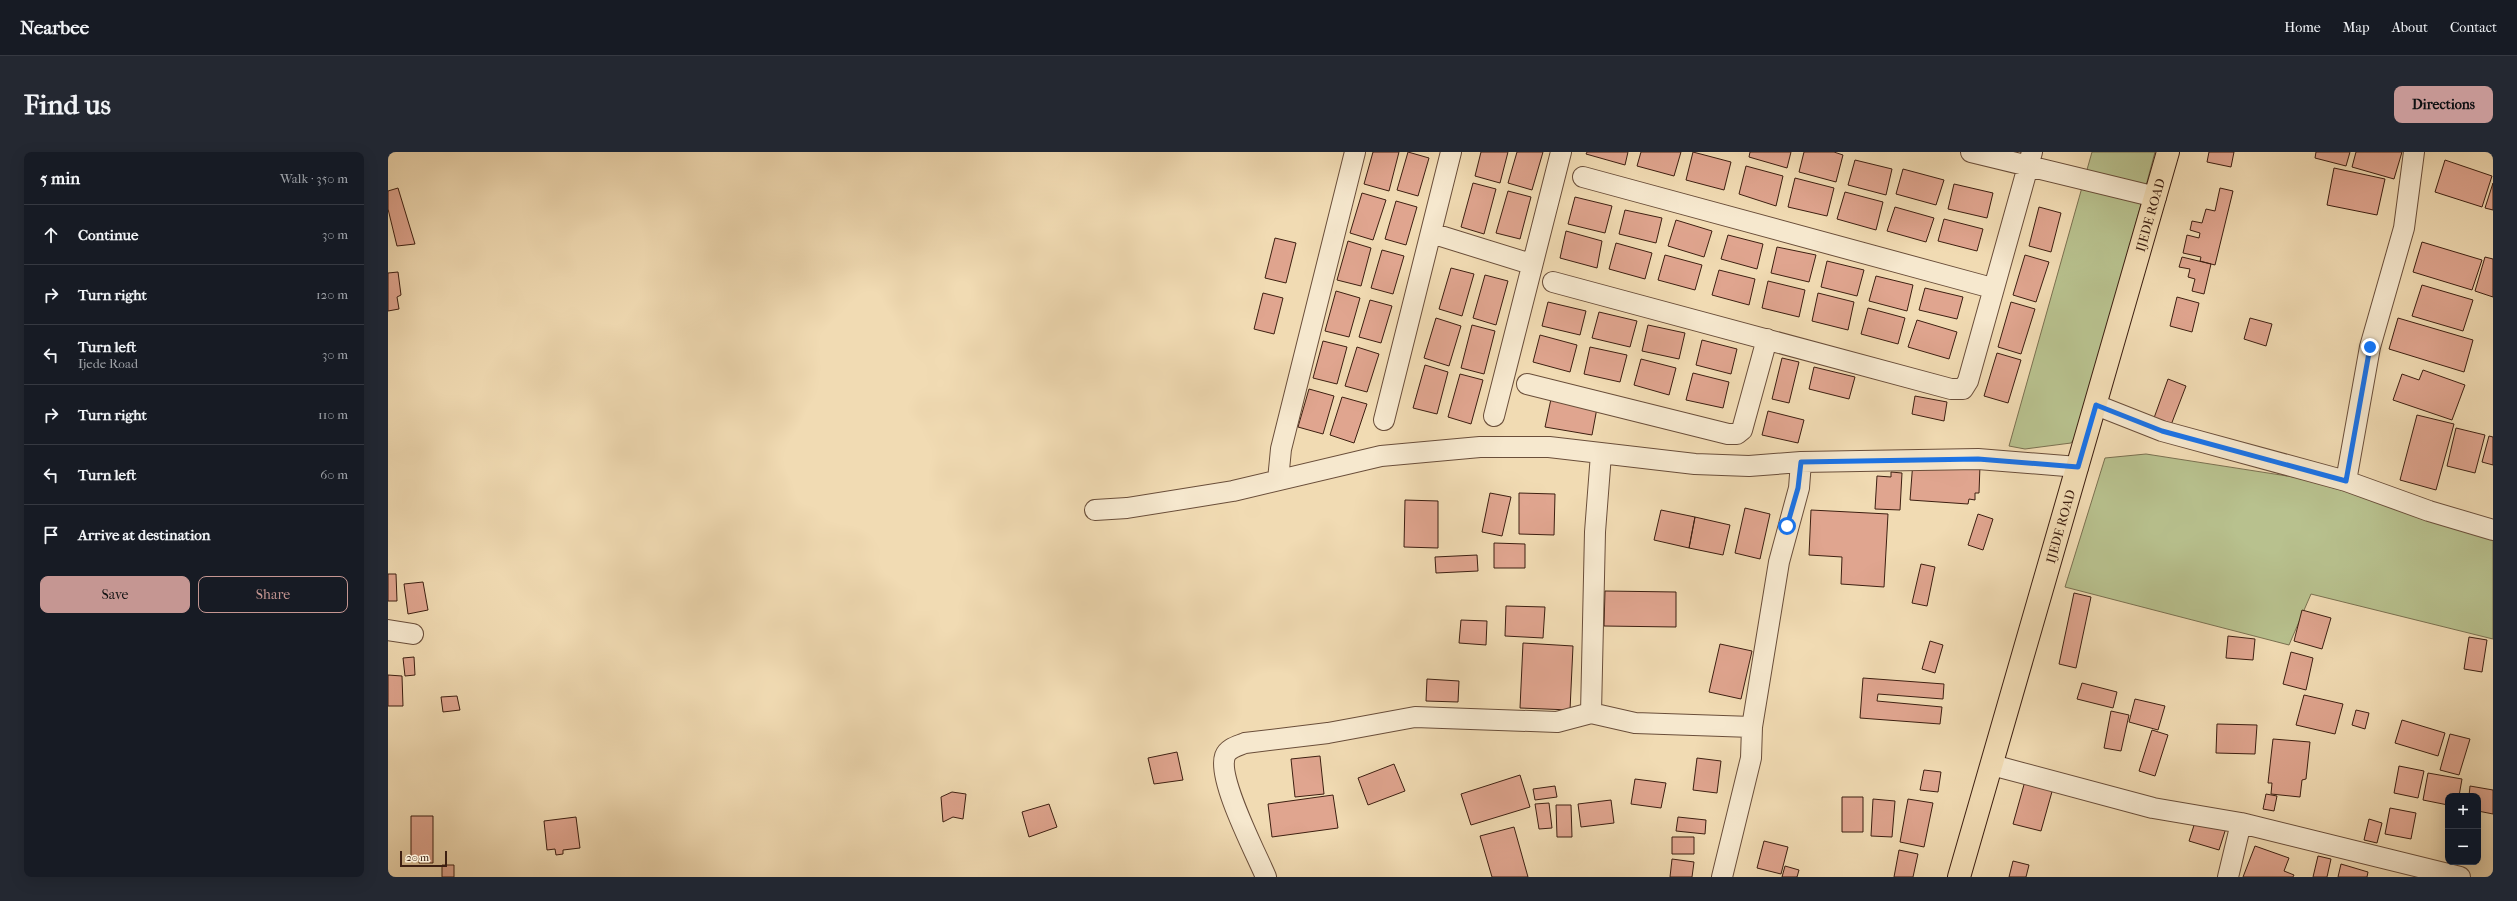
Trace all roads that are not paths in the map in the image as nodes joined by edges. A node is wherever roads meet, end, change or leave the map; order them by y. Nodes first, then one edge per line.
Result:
1 (1355, 152) edge
2 (1452, 152) edge
3 (1561, 152) edge
4 (1972, 152) edge
5 (2168, 152) edge
6 (2414, 152) edge
7 (2031, 159) edge
8 (1582, 177) dead end
9 (2156, 197) junction
10 (1431, 233) junction
11 (1531, 264) junction
12 (1553, 282) dead end
13 (1992, 288) junction
14 (1766, 339) junction
15 (1527, 384) dead end
16 (2096, 405) junction
17 (1494, 416) dead end
18 (1384, 420) dead end
19 (1601, 454) junction
20 (1801, 462) junction
21 (2078, 467) junction
22 (1278, 480) junction
23 (2346, 481) junction
24 (1095, 510) dead end
25 (2493, 530) edge
26 (388, 630) edge
27 (413, 634) dead end
28 (1591, 713) junction
29 (1752, 727) junction
30 (1992, 765) junction
31 (2241, 823) junction
32 (1266, 877) edge
33 (1722, 877) edge
34 (1959, 877) edge
35 (2228, 877) edge
36 (2460, 877) edge

1 - 22 street
2 - 10 street
3 - 11 street
4 - 7 street
5 - 9 main road, IJEDE ROAD
6 - 23 street
7 - 9 street
7 - 13 street
8 - 13 street
9 - 16 main road, IJEDE ROAD
10 - 11 street
10 - 18 street
11 - 17 street
12 - 14 street
13 - 14 street
14 - 15 street
16 - 21 main road, IJEDE ROAD
16 - 23 street
19 - 20 street
19 - 22 street
19 - 28 street
20 - 21 street
20 - 29 street
21 - 30 main road, IJEDE ROAD
22 - 24 street
23 - 25 street
26 - 27 street
28 - 29 street
28 - 32 street
29 - 33 street
30 - 31 street
30 - 34 main road, IJEDE ROAD
31 - 35 street
31 - 36 street

